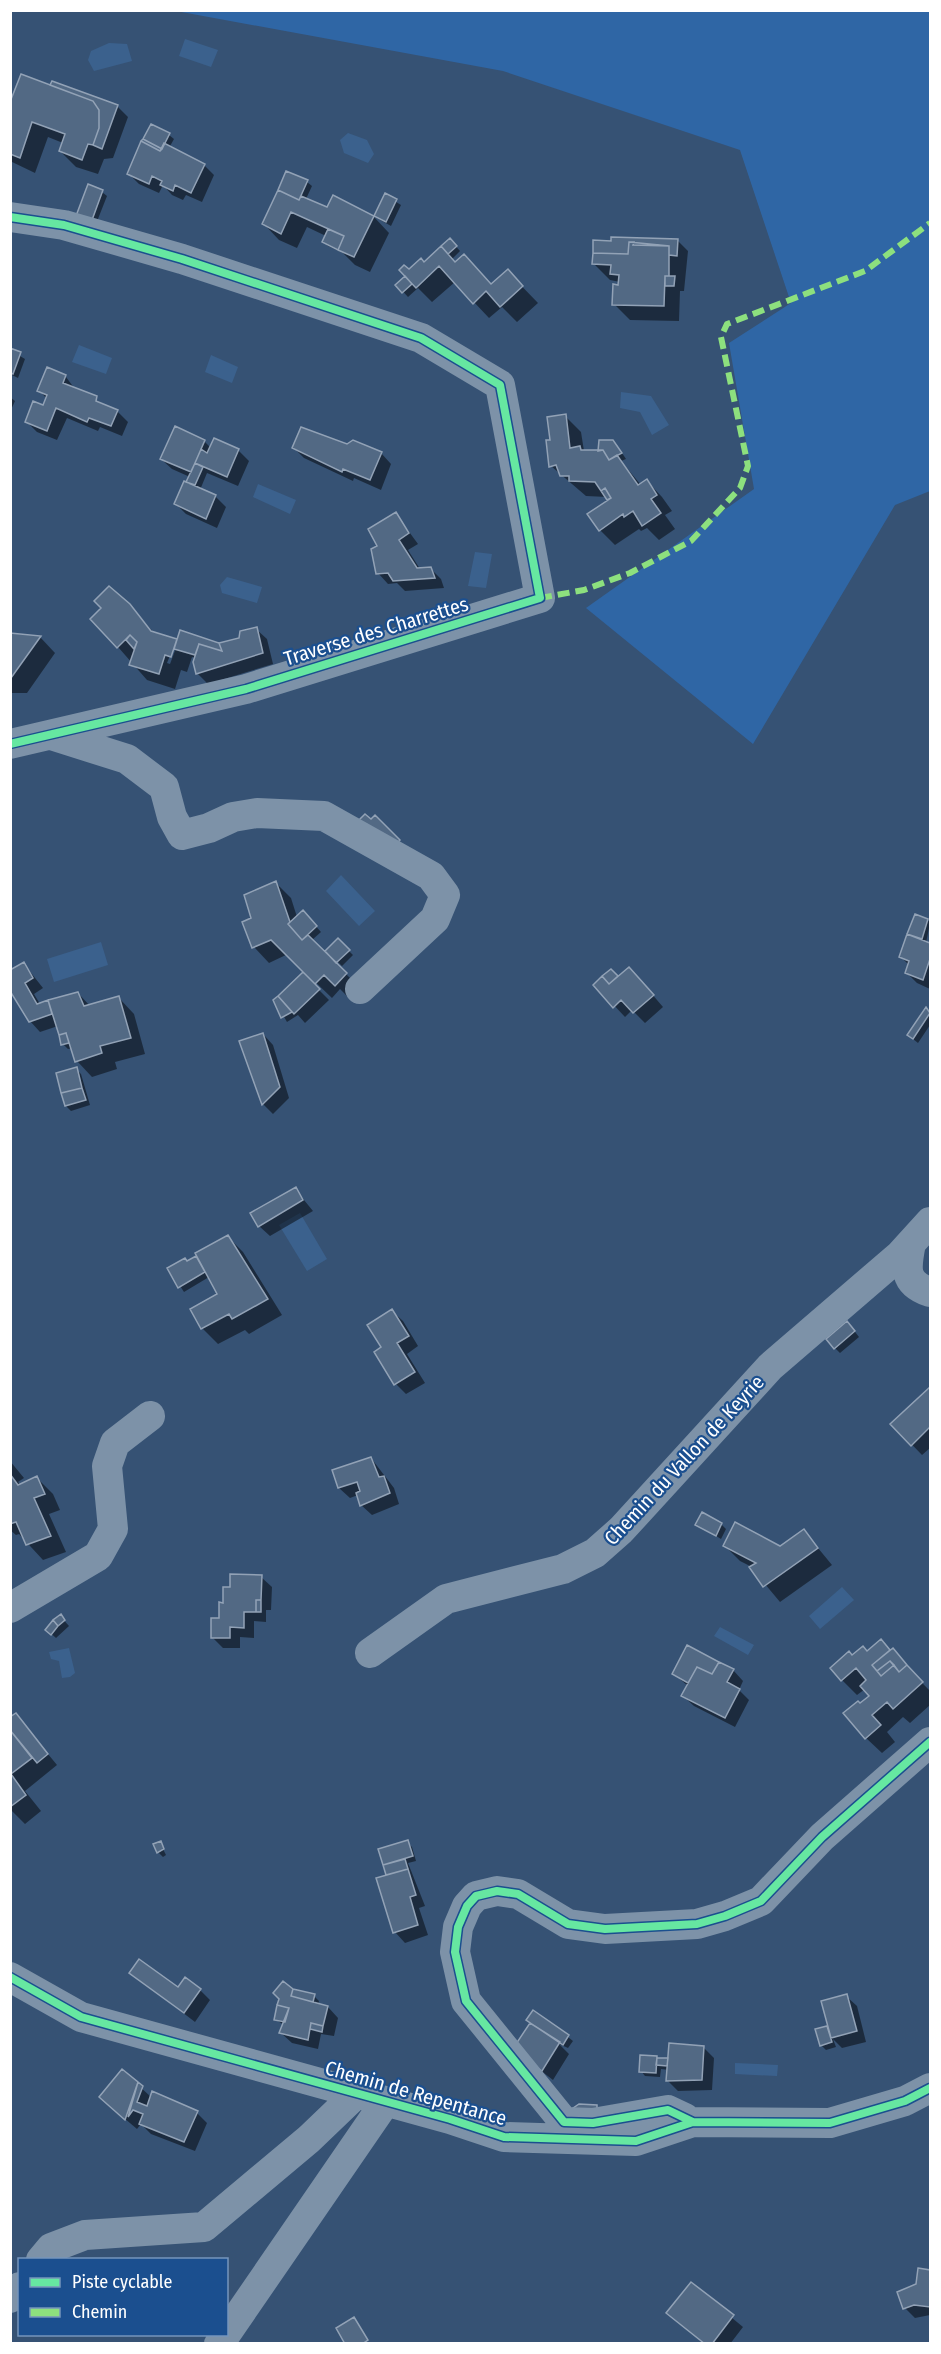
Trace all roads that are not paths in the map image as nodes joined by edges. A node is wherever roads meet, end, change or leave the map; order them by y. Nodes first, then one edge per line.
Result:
1 (10, 217) edge
2 (50, 735) junction
3 (10, 744) edge
4 (360, 989) dead end
5 (930, 1222) edge
6 (910, 1243) junction
7 (930, 1292) edge
8 (150, 1416) dead end
9 (10, 1608) edge
10 (370, 1653) dead end
11 (930, 1742) edge
12 (10, 1977) edge
13 (930, 2088) edge
14 (357, 2093) junction
15 (386, 2101) junction
16 (693, 2122) junction
17 (42, 2258) edge
18 (228, 2330) edge

1 - 2 street, Traverse des Charrettes
2 - 3 street, Traverse des Charrettes
2 - 4 street
5 - 6 street, Chemin du Vallon de Keyrie
6 - 7 street
6 - 10 street, Chemin du Vallon de Keyrie
8 - 9 street
11 - 16 street
12 - 14 street, Chemin de Repentance
13 - 16 street, Chemin de Repentance
14 - 15 street, Chemin de Repentance
14 - 17 street
15 - 16 street, Chemin de Repentance
15 - 18 street

